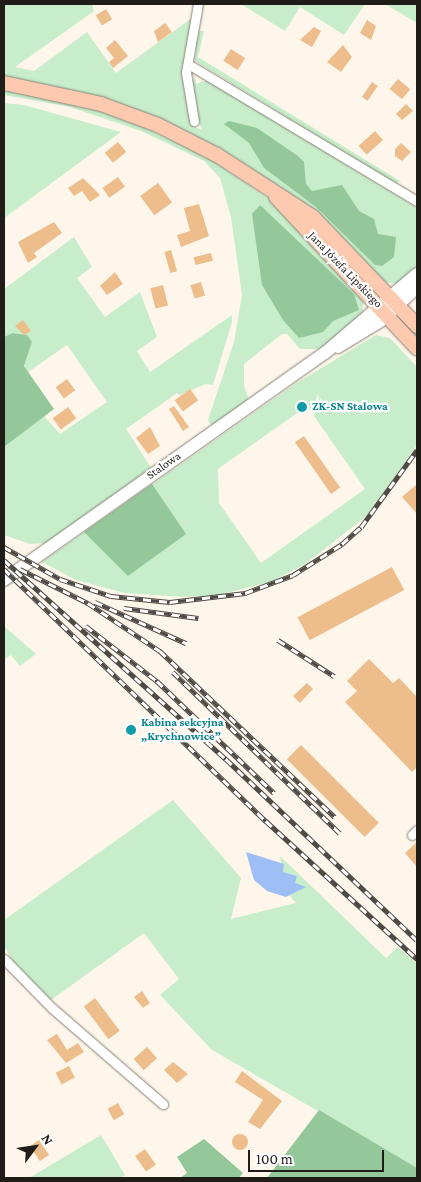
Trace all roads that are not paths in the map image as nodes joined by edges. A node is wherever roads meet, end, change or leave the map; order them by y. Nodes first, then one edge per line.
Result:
1 (198, 4) edge
2 (188, 64) junction
3 (4, 84) edge
4 (194, 121) dead end
5 (417, 201) edge
6 (417, 274) edge
7 (417, 287) edge
8 (389, 306) junction
9 (417, 326) edge
10 (417, 348) edge
11 (4, 580) edge
12 (4, 959) edge
13 (163, 1104) dead end

1 - 2 street
2 - 4 street
2 - 5 street
3 - 8 main road, Jana Józefa Lipskiego
6 - 8 street, Stalowa
7 - 8 street, Stalowa
8 - 9 main road, Jana Józefa Lipskiego
8 - 10 main road, Jana Józefa Lipskiego
8 - 11 street, Stalowa
12 - 13 street

